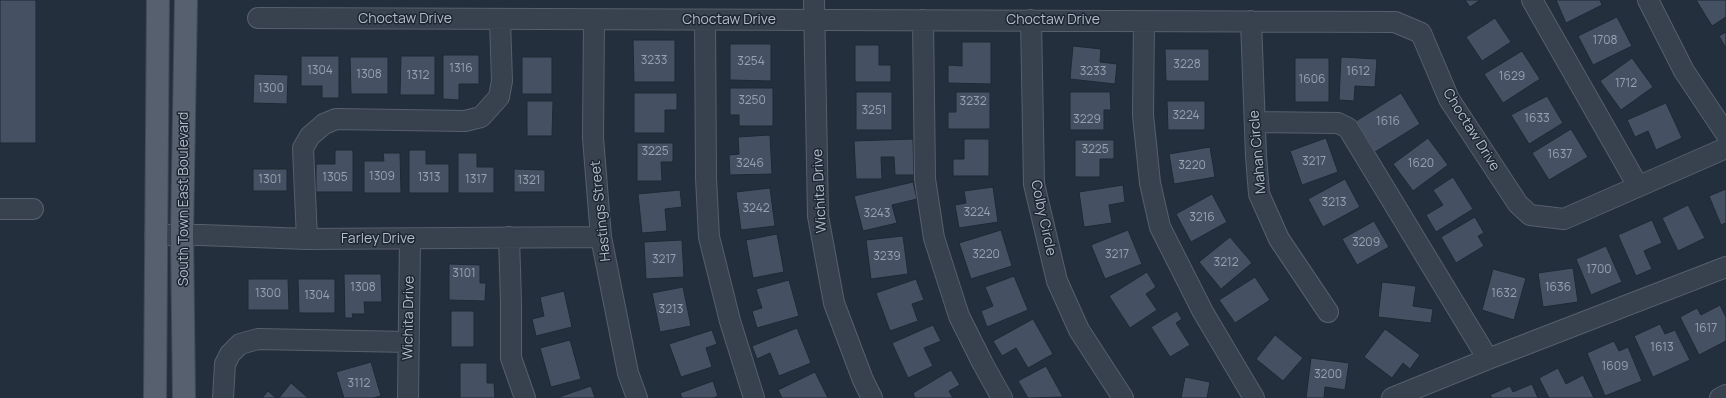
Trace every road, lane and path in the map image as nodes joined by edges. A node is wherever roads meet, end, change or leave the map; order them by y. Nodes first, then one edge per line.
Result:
1 (158, 0) edge
2 (186, 0) edge
3 (814, 0) edge
4 (1532, 0) edge
5 (1648, 0) edge
6 (258, 18) dead end
7 (500, 20) junction
8 (594, 20) junction
9 (705, 20) junction
10 (814, 20) junction
11 (923, 20) junction
12 (1031, 20) junction
13 (1144, 21) junction
14 (1251, 21) junction
15 (1255, 122) junction
16 (1726, 134) edge
17 (1726, 148) edge
18 (1638, 186) junction
19 (0, 209) edge
20 (33, 209) dead end
21 (182, 234) junction
22 (155, 235) junction
23 (601, 236) junction
24 (410, 238) junction
25 (509, 238) junction
26 (307, 239) junction
27 (1726, 267) edge
28 (1328, 312) dead end
29 (409, 342) junction
30 (1488, 359) junction
31 (1726, 396) edge
32 (155, 398) edge
33 (184, 398) edge
34 (223, 398) edge
35 (408, 398) edge
36 (525, 398) edge
37 (637, 398) edge
38 (754, 398) edge
39 (872, 398) edge
40 (1002, 398) edge
41 (1123, 398) edge
42 (1254, 398) edge
43 (1392, 398) edge
44 (1720, 398) edge

1 - 22 main road, South Town East Boulevard
2 - 21 main road, South Town East Boulevard
3 - 10 street, Wichita Drive
4 - 18 street
5 - 16 street
6 - 7 street, Choctaw Drive
7 - 8 street, Choctaw Drive
7 - 26 street
8 - 9 street, Choctaw Drive
8 - 23 street, Hastings Street
9 - 10 street, Choctaw Drive
9 - 38 street
10 - 11 street, Choctaw Drive
10 - 39 street, Wichita Drive
11 - 12 street, Choctaw Drive
11 - 40 street
12 - 13 street, Choctaw Drive
12 - 41 street, Colby Circle
13 - 14 street, Choctaw Drive
13 - 42 street
14 - 15 street, Mahan Circle
14 - 18 street, Choctaw Drive
15 - 28 street, Mahan Circle
15 - 30 street
17 - 18 street, Choctaw Drive
19 - 20 street
21 - 22 street, Farley Drive
21 - 26 street, Farley Drive
21 - 33 main road, South Town East Boulevard
22 - 32 main road, South Town East Boulevard
23 - 25 street, Farley Drive
23 - 37 street, Hastings Street
24 - 25 street, Farley Drive
24 - 26 street, Farley Drive
24 - 29 street, Wichita Drive
25 - 36 street
27 - 30 street
29 - 34 street
29 - 35 street, Wichita Drive
30 - 43 street
31 - 44 street

